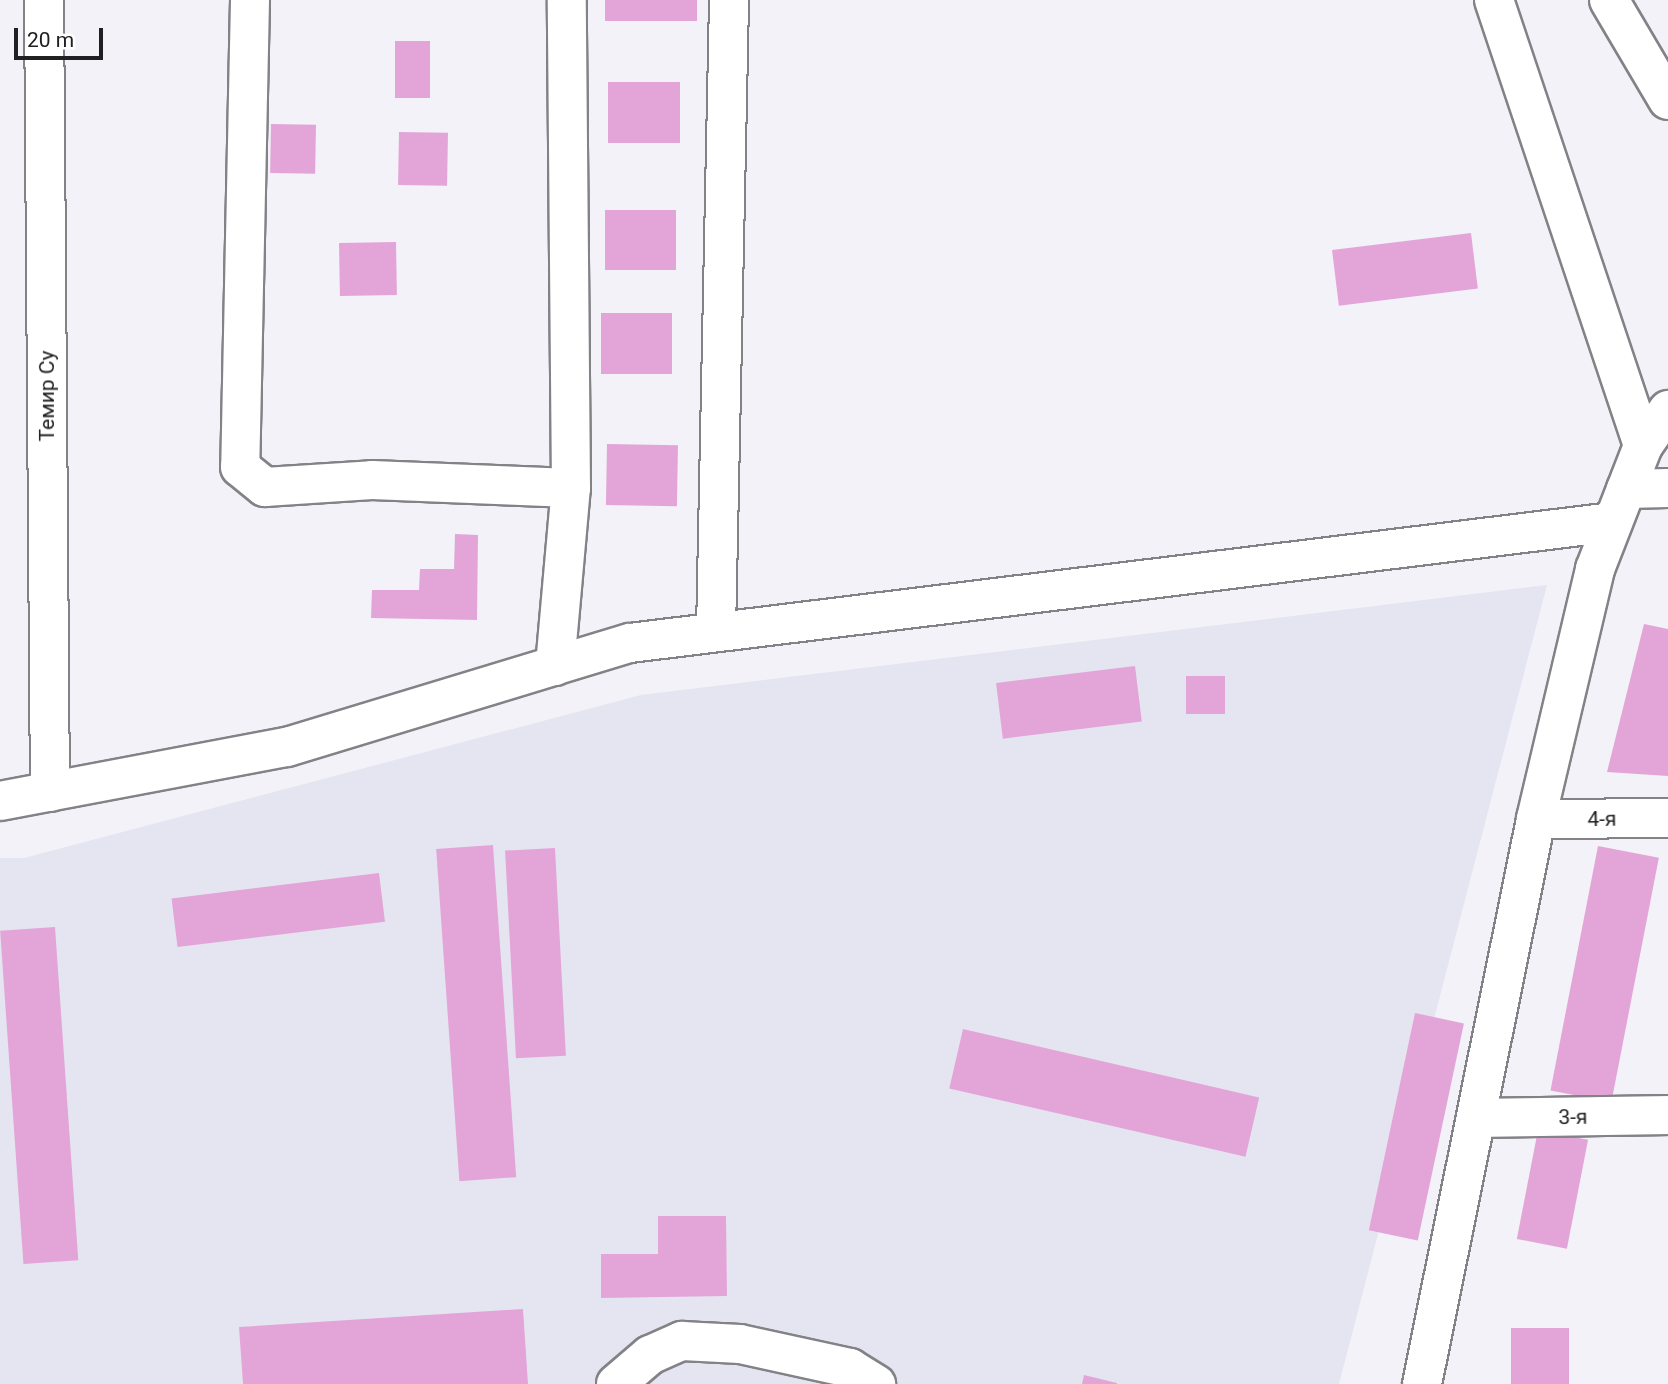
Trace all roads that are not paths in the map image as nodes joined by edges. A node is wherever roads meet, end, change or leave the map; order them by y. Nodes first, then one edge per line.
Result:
1 (44, 0) edge
2 (250, 0) edge
3 (567, 0) edge
4 (729, 0) edge
5 (1494, 0) edge
6 (1609, 0) edge
7 (1668, 100) edge
8 (1668, 410) edge
9 (1643, 446) junction
10 (571, 488) junction
11 (1668, 488) edge
12 (1619, 505) junction
13 (716, 632) junction
14 (555, 666) junction
15 (50, 792) junction
16 (0, 801) edge
17 (1668, 818) edge
18 (1536, 820) junction
19 (1668, 1115) edge
20 (1478, 1118) junction
21 (616, 1384) edge
22 (876, 1384) edge
23 (1422, 1384) edge

1 - 15 street, Темир Су
2 - 10 street
3 - 10 street
4 - 13 street
5 - 9 street
6 - 7 street
8 - 9 street
9 - 12 street
10 - 14 street
11 - 12 street
12 - 13 street
12 - 18 street
13 - 14 street
14 - 15 street
15 - 16 street
17 - 18 street, 4-я
18 - 20 street
19 - 20 street, 3-я
20 - 23 street
21 - 22 street

